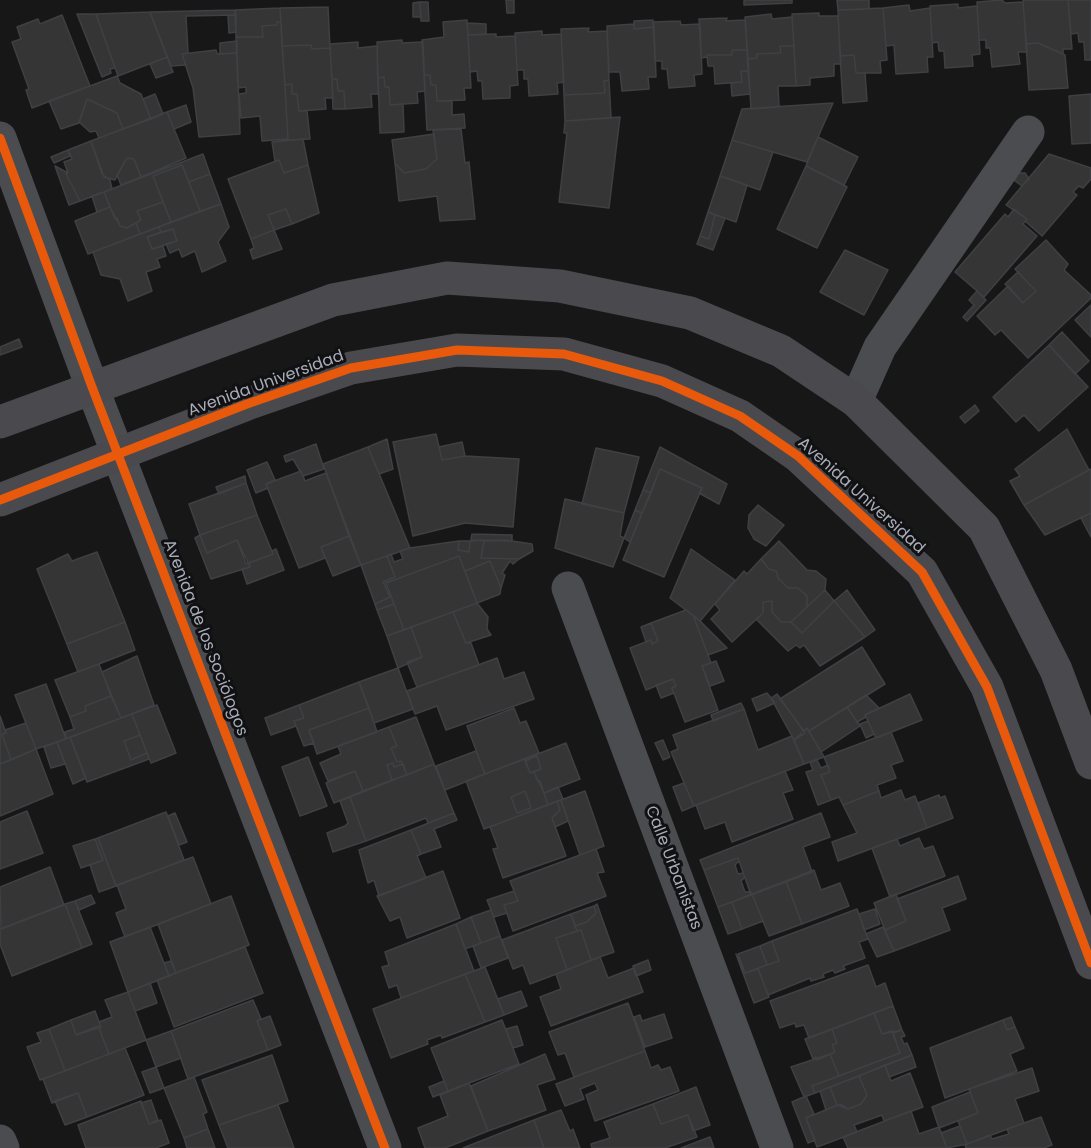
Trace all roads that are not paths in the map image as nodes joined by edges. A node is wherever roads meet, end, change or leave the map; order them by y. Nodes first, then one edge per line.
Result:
1 (1028, 132) dead end
2 (0, 138) edge
3 (92, 387) junction
4 (856, 401) junction
5 (0, 422) edge
6 (119, 455) junction
7 (0, 500) edge
8 (568, 588) dead end
9 (1091, 764) edge
10 (1091, 963) edge
11 (0, 1141) edge
12 (3, 1148) edge
13 (385, 1148) edge
14 (777, 1148) edge

1 - 4 street
2 - 3 street, Avenida de los Sociólogos
3 - 4 street
3 - 5 street
3 - 6 street, Avenida de los Sociólogos
4 - 9 street
6 - 7 street, Avenida Universidad
6 - 10 street, Avenida Universidad
6 - 13 street, Avenida de los Sociólogos
8 - 14 street, Calle Urbanistas
11 - 12 street

